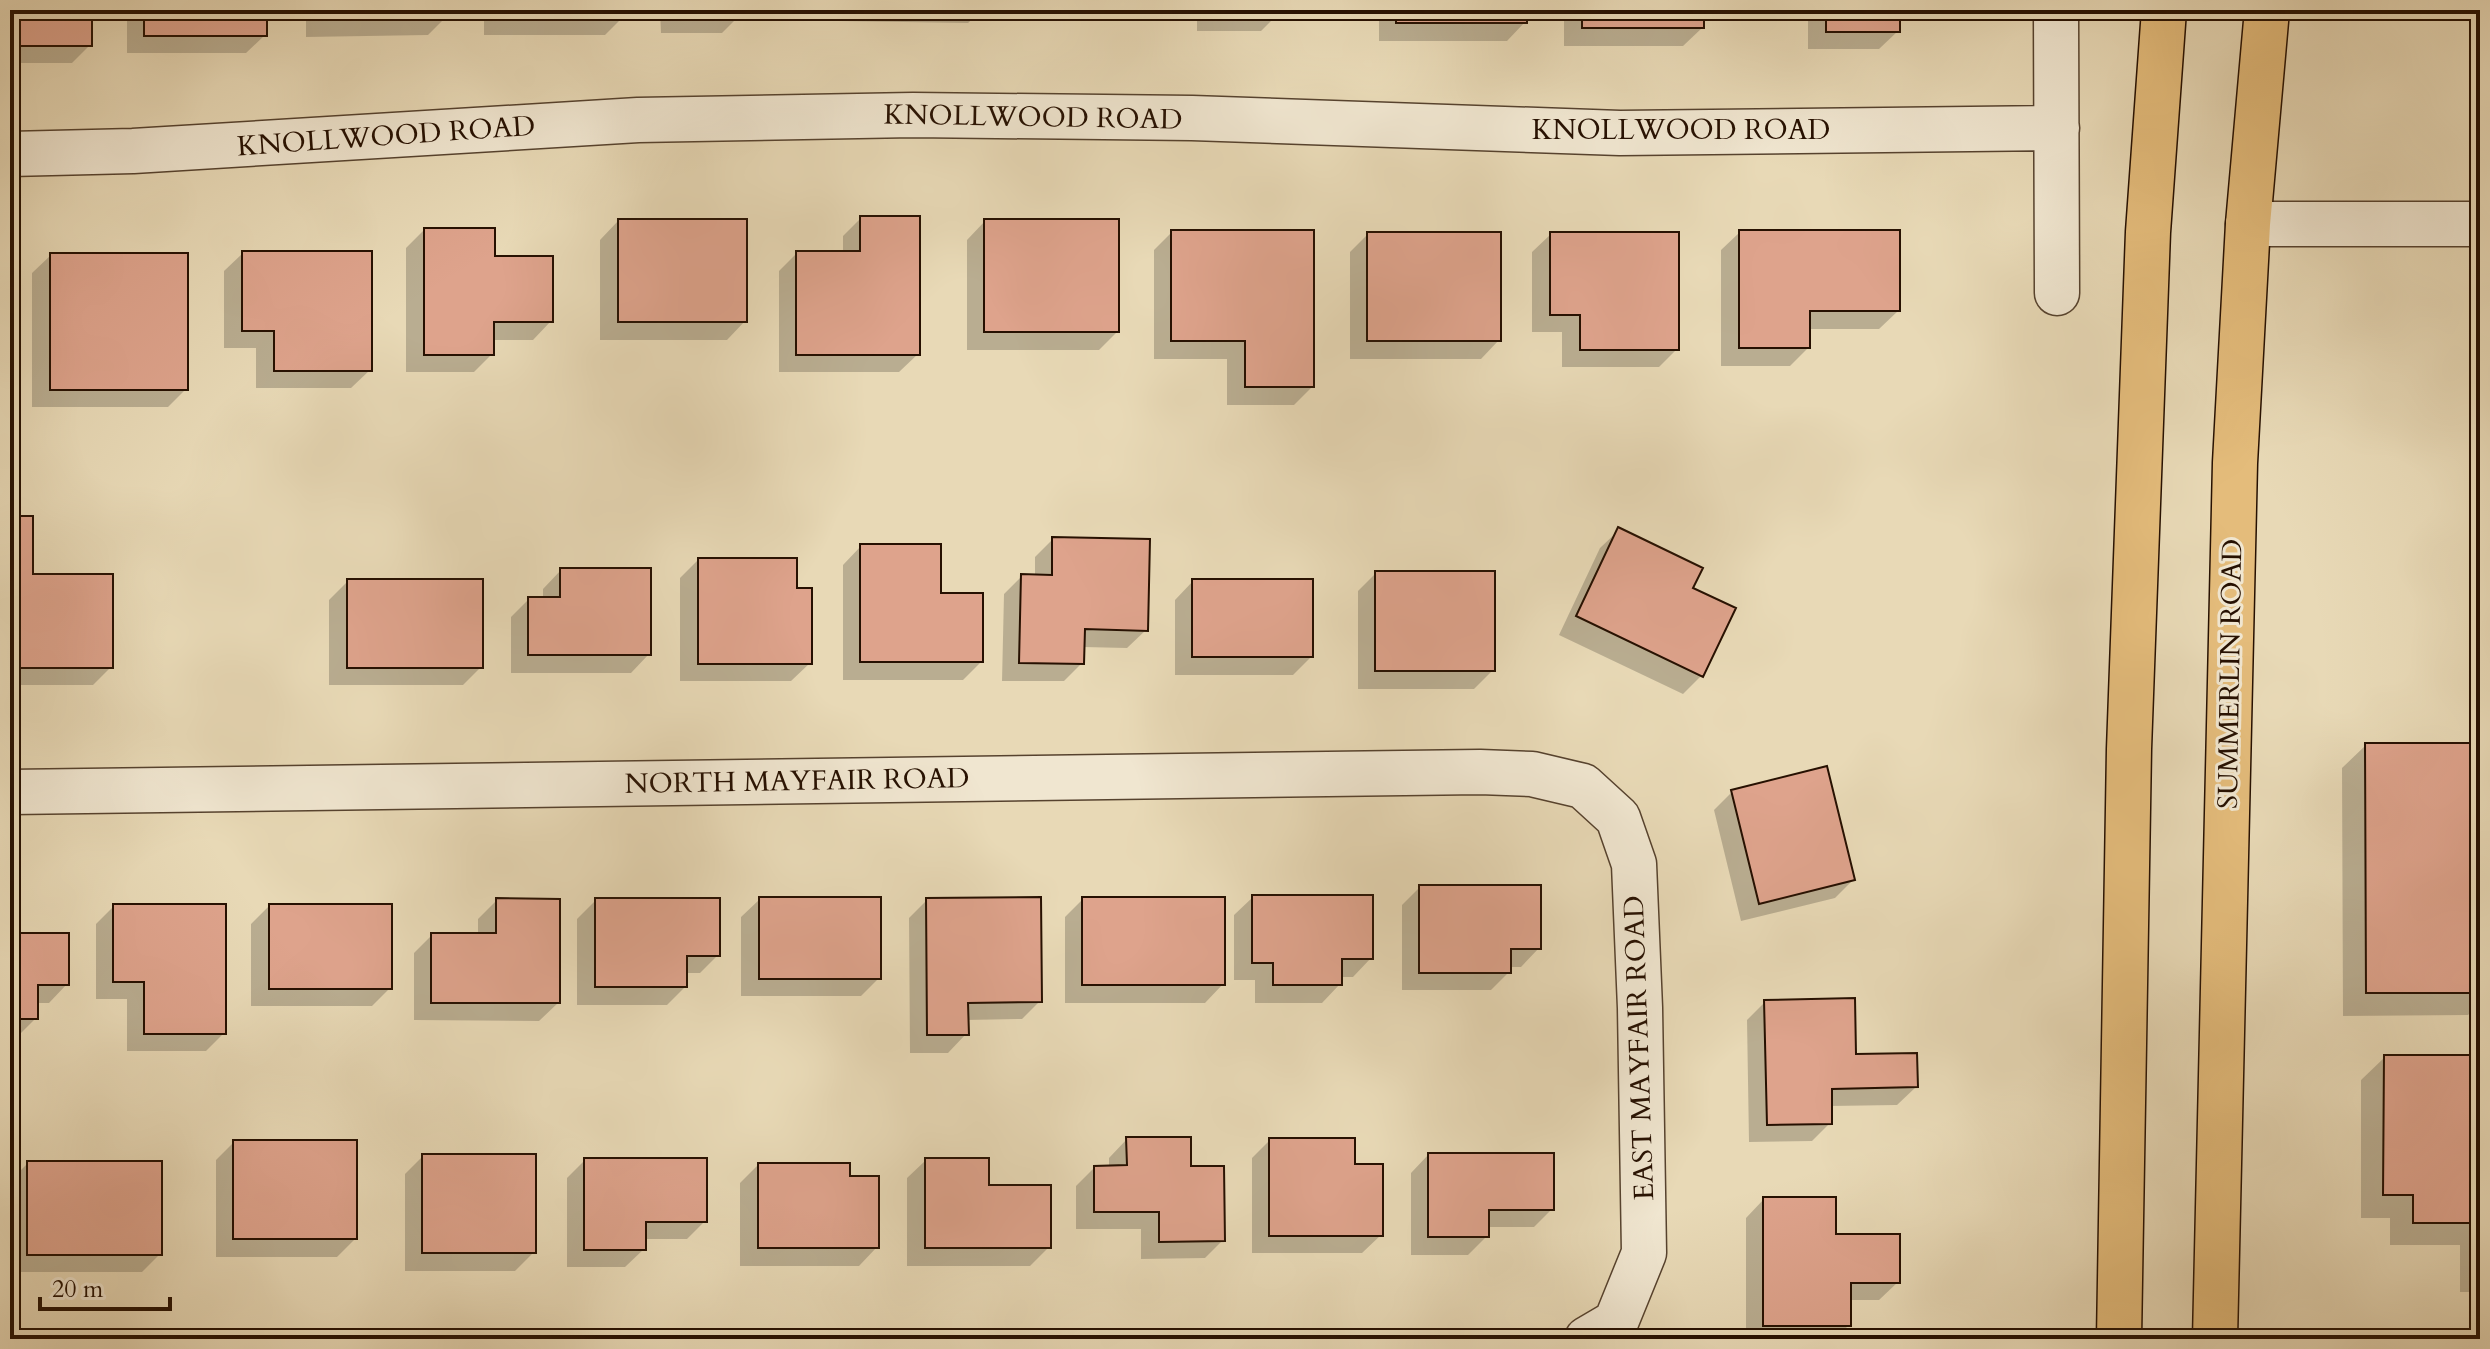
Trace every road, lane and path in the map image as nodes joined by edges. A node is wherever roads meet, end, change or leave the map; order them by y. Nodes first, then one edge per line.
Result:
1 (2056, 10) edge
2 (2164, 10) edge
3 (2267, 10) edge
4 (2057, 128) junction
5 (10, 154) edge
6 (2248, 224) junction
7 (2480, 224) edge
8 (2057, 293) dead end
9 (1583, 786) joint
10 (10, 792) edge
11 (1601, 1330) edge
12 (2119, 1339) edge
13 (2215, 1339) edge

1 - 4 street
2 - 12 main road
3 - 6 main road, SUMMERLIN ROAD
4 - 5 street, KNOLLWOOD ROAD
4 - 8 street
6 - 7 street
6 - 13 main road, SUMMERLIN ROAD
9 - 10 street, NORTH MAYFAIR ROAD
9 - 11 street, EAST MAYFAIR ROAD

